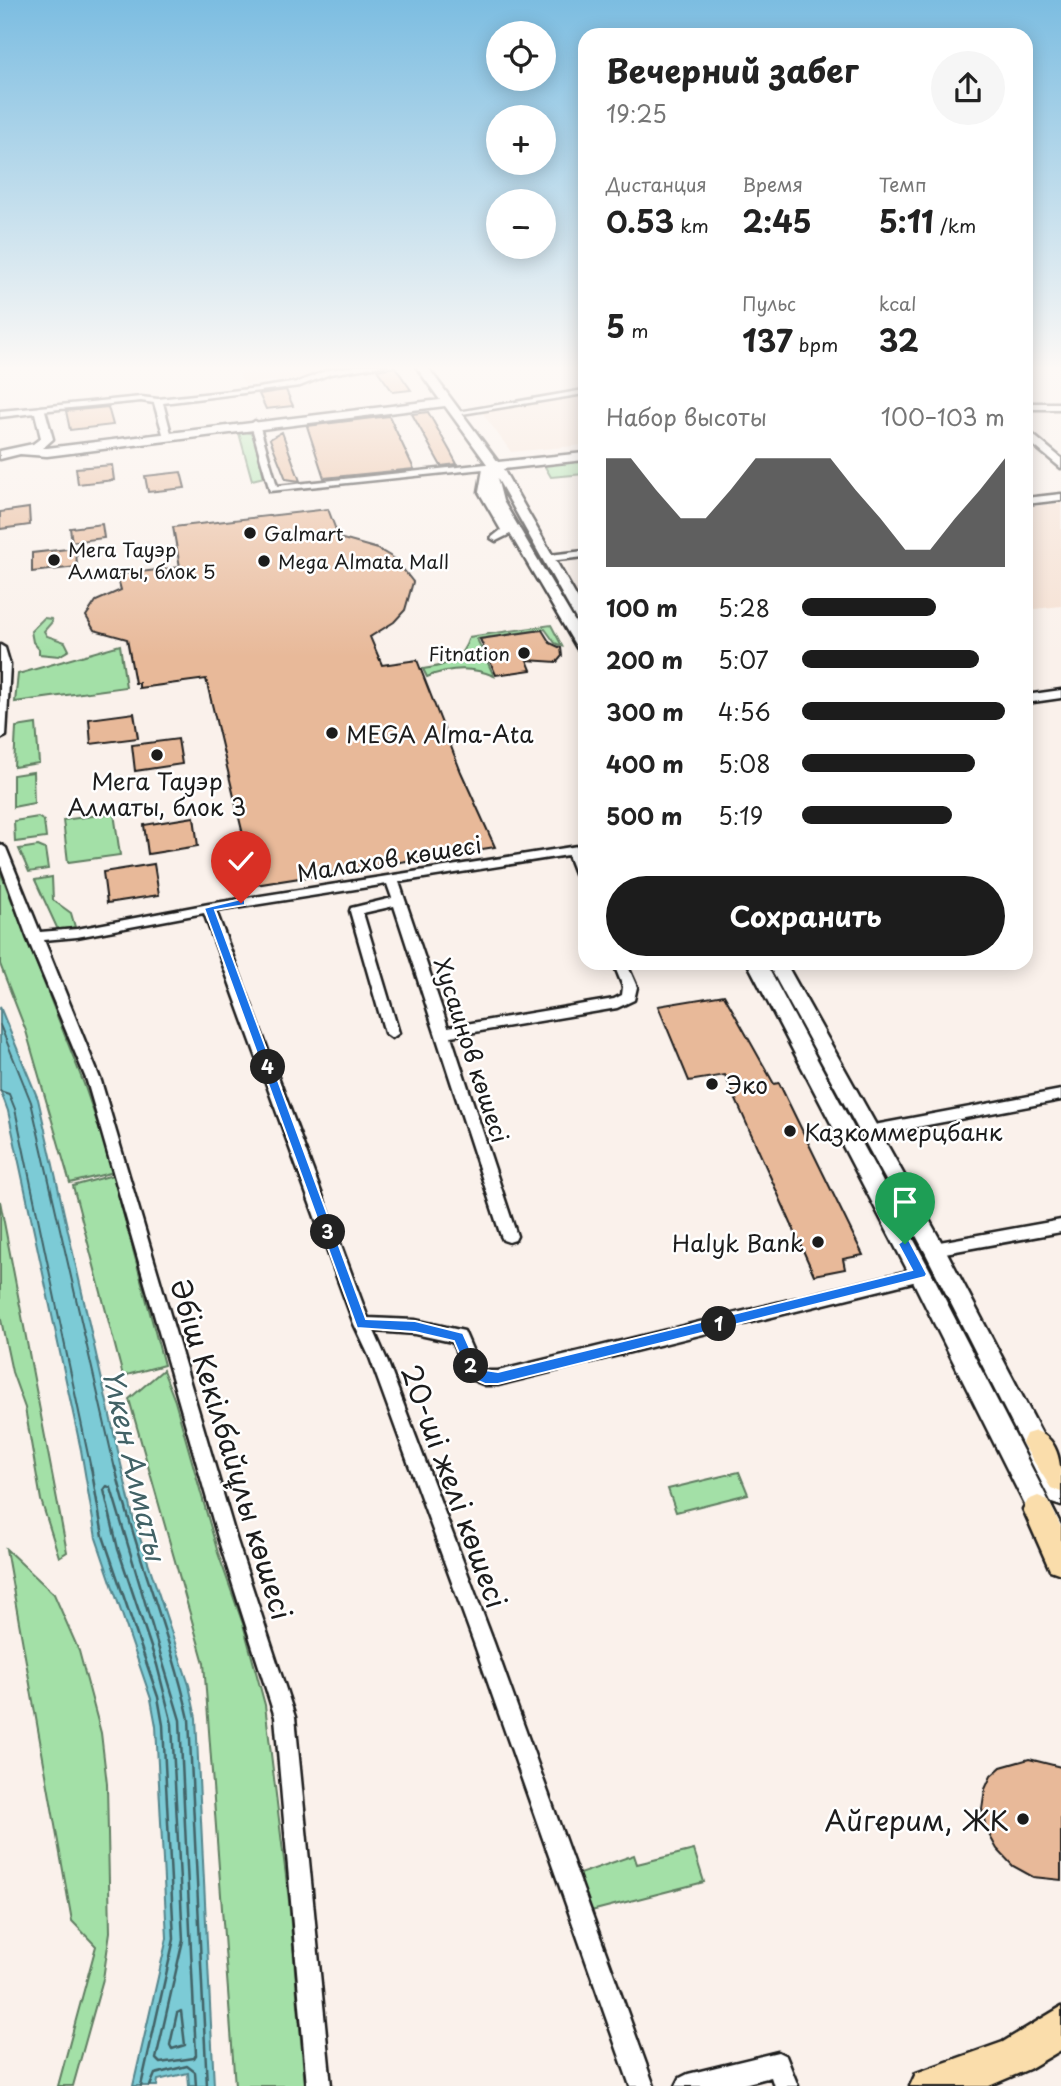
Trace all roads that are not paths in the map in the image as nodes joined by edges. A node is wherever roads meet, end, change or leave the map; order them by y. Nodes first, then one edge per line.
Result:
1 (266, 462) edge
2 (488, 462) edge
3 (524, 462) edge
4 (490, 466) junction
5 (1061, 497) edge
6 (1033, 500) edge
7 (496, 538) dead end
8 (578, 555) edge
9 (549, 558) junction
10 (578, 610) edge
11 (578, 638) edge
12 (0, 648) edge
13 (1061, 694) edge
14 (1033, 698) edge
15 (0, 736) edge
16 (0, 848) edge
17 (578, 850) edge
18 (392, 879) junction
19 (398, 901) junction
20 (209, 908) junction
21 (34, 937) junction
22 (623, 970) edge
23 (759, 970) edge
24 (780, 970) edge
25 (392, 1033) dead end
26 (442, 1033) junction
27 (1061, 1095) edge
28 (869, 1131) junction
29 (1061, 1226) edge
30 (509, 1236) dead end
31 (934, 1250) junction
32 (921, 1274) junction
33 (362, 1324) junction
34 (1036, 1443) junction
35 (1061, 1479) edge
36 (1050, 1502) edge
37 (1061, 1551) edge
38 (1061, 1560) edge
39 (1061, 2026) edge
40 (319, 2086) edge
41 (642, 2086) edge
42 (688, 2086) edge
43 (786, 2086) edge
44 (929, 2086) edge

1 - 4 street
2 - 4 main road
3 - 4 main road
4 - 7 street
4 - 9 main road
4 - 11 main road
5 - 6 street
8 - 9 street
9 - 10 main road
12 - 15 street
13 - 14 main road
16 - 21 street, Әбіш Кекілбайұлы көшесі
17 - 18 street, Малахов көшесі
18 - 19 street, Хусаинов көшесі
18 - 20 street, Малахов көшесі
19 - 25 street
19 - 26 street, Хусаинов көшесі
20 - 21 street, Малахов көшесі
20 - 33 street, 20-ші желі көшесі
21 - 40 street, Әбіш Кекілбайұлы көшесі
22 - 26 street
23 - 32 main road
24 - 28 main road
26 - 30 street, Хусаинов көшесі
27 - 28 street
28 - 31 main road
29 - 31 street
31 - 34 main road
32 - 33 street
32 - 36 main road
33 - 41 street, 20-ші желі көшесі
34 - 35 main road
34 - 36 main road
36 - 37 main road
36 - 38 main road
39 - 44 main road
42 - 43 street

